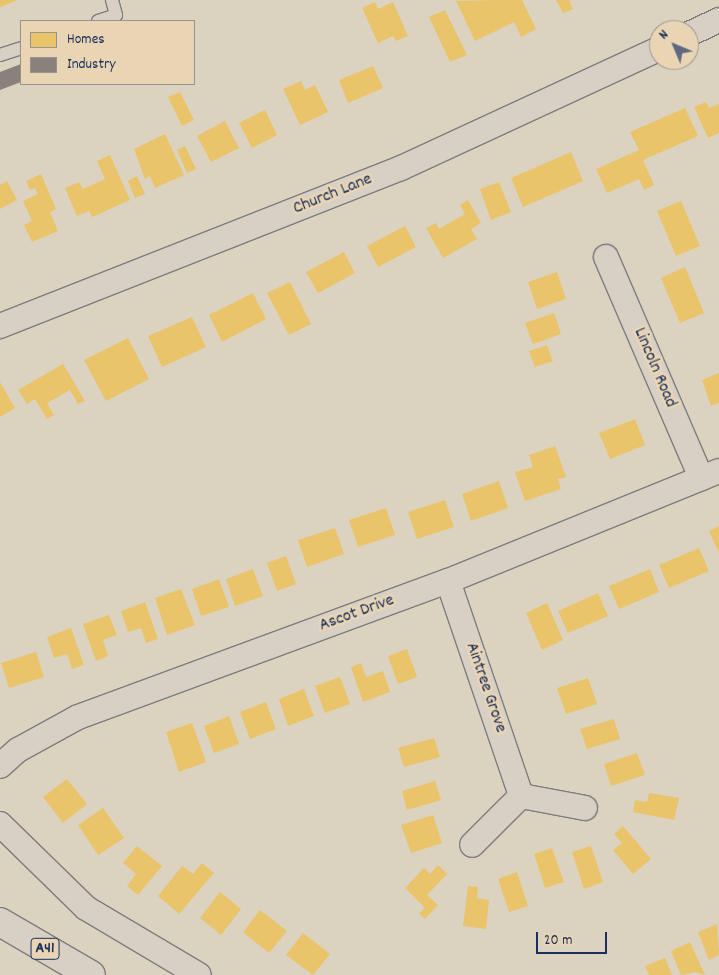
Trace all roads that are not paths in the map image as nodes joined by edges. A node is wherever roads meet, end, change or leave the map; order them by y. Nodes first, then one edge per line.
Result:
1 (112, 0) edge
2 (101, 20) edge
3 (719, 20) edge
4 (699, 29) edge
5 (20, 48) edge
6 (649, 54) edge
7 (0, 55) edge
8 (606, 257) dead end
9 (0, 326) edge
10 (710, 475) edge
11 (448, 581) junction
12 (0, 766) edge
13 (521, 796) junction
14 (586, 808) dead end
15 (0, 824) edge
16 (472, 845) dead end
17 (0, 922) edge
18 (91, 975) edge
19 (200, 975) edge

1 - 2 lane
3 - 4 street
5 - 7 lane
6 - 9 street, Church Lane
8 - 10 street, Lincoln Road
10 - 11 street, Ascot Drive
11 - 12 street, Ascot Drive
11 - 13 street, Aintree Grove
13 - 14 street
13 - 16 street
15 - 19 street
17 - 18 main road, A41

